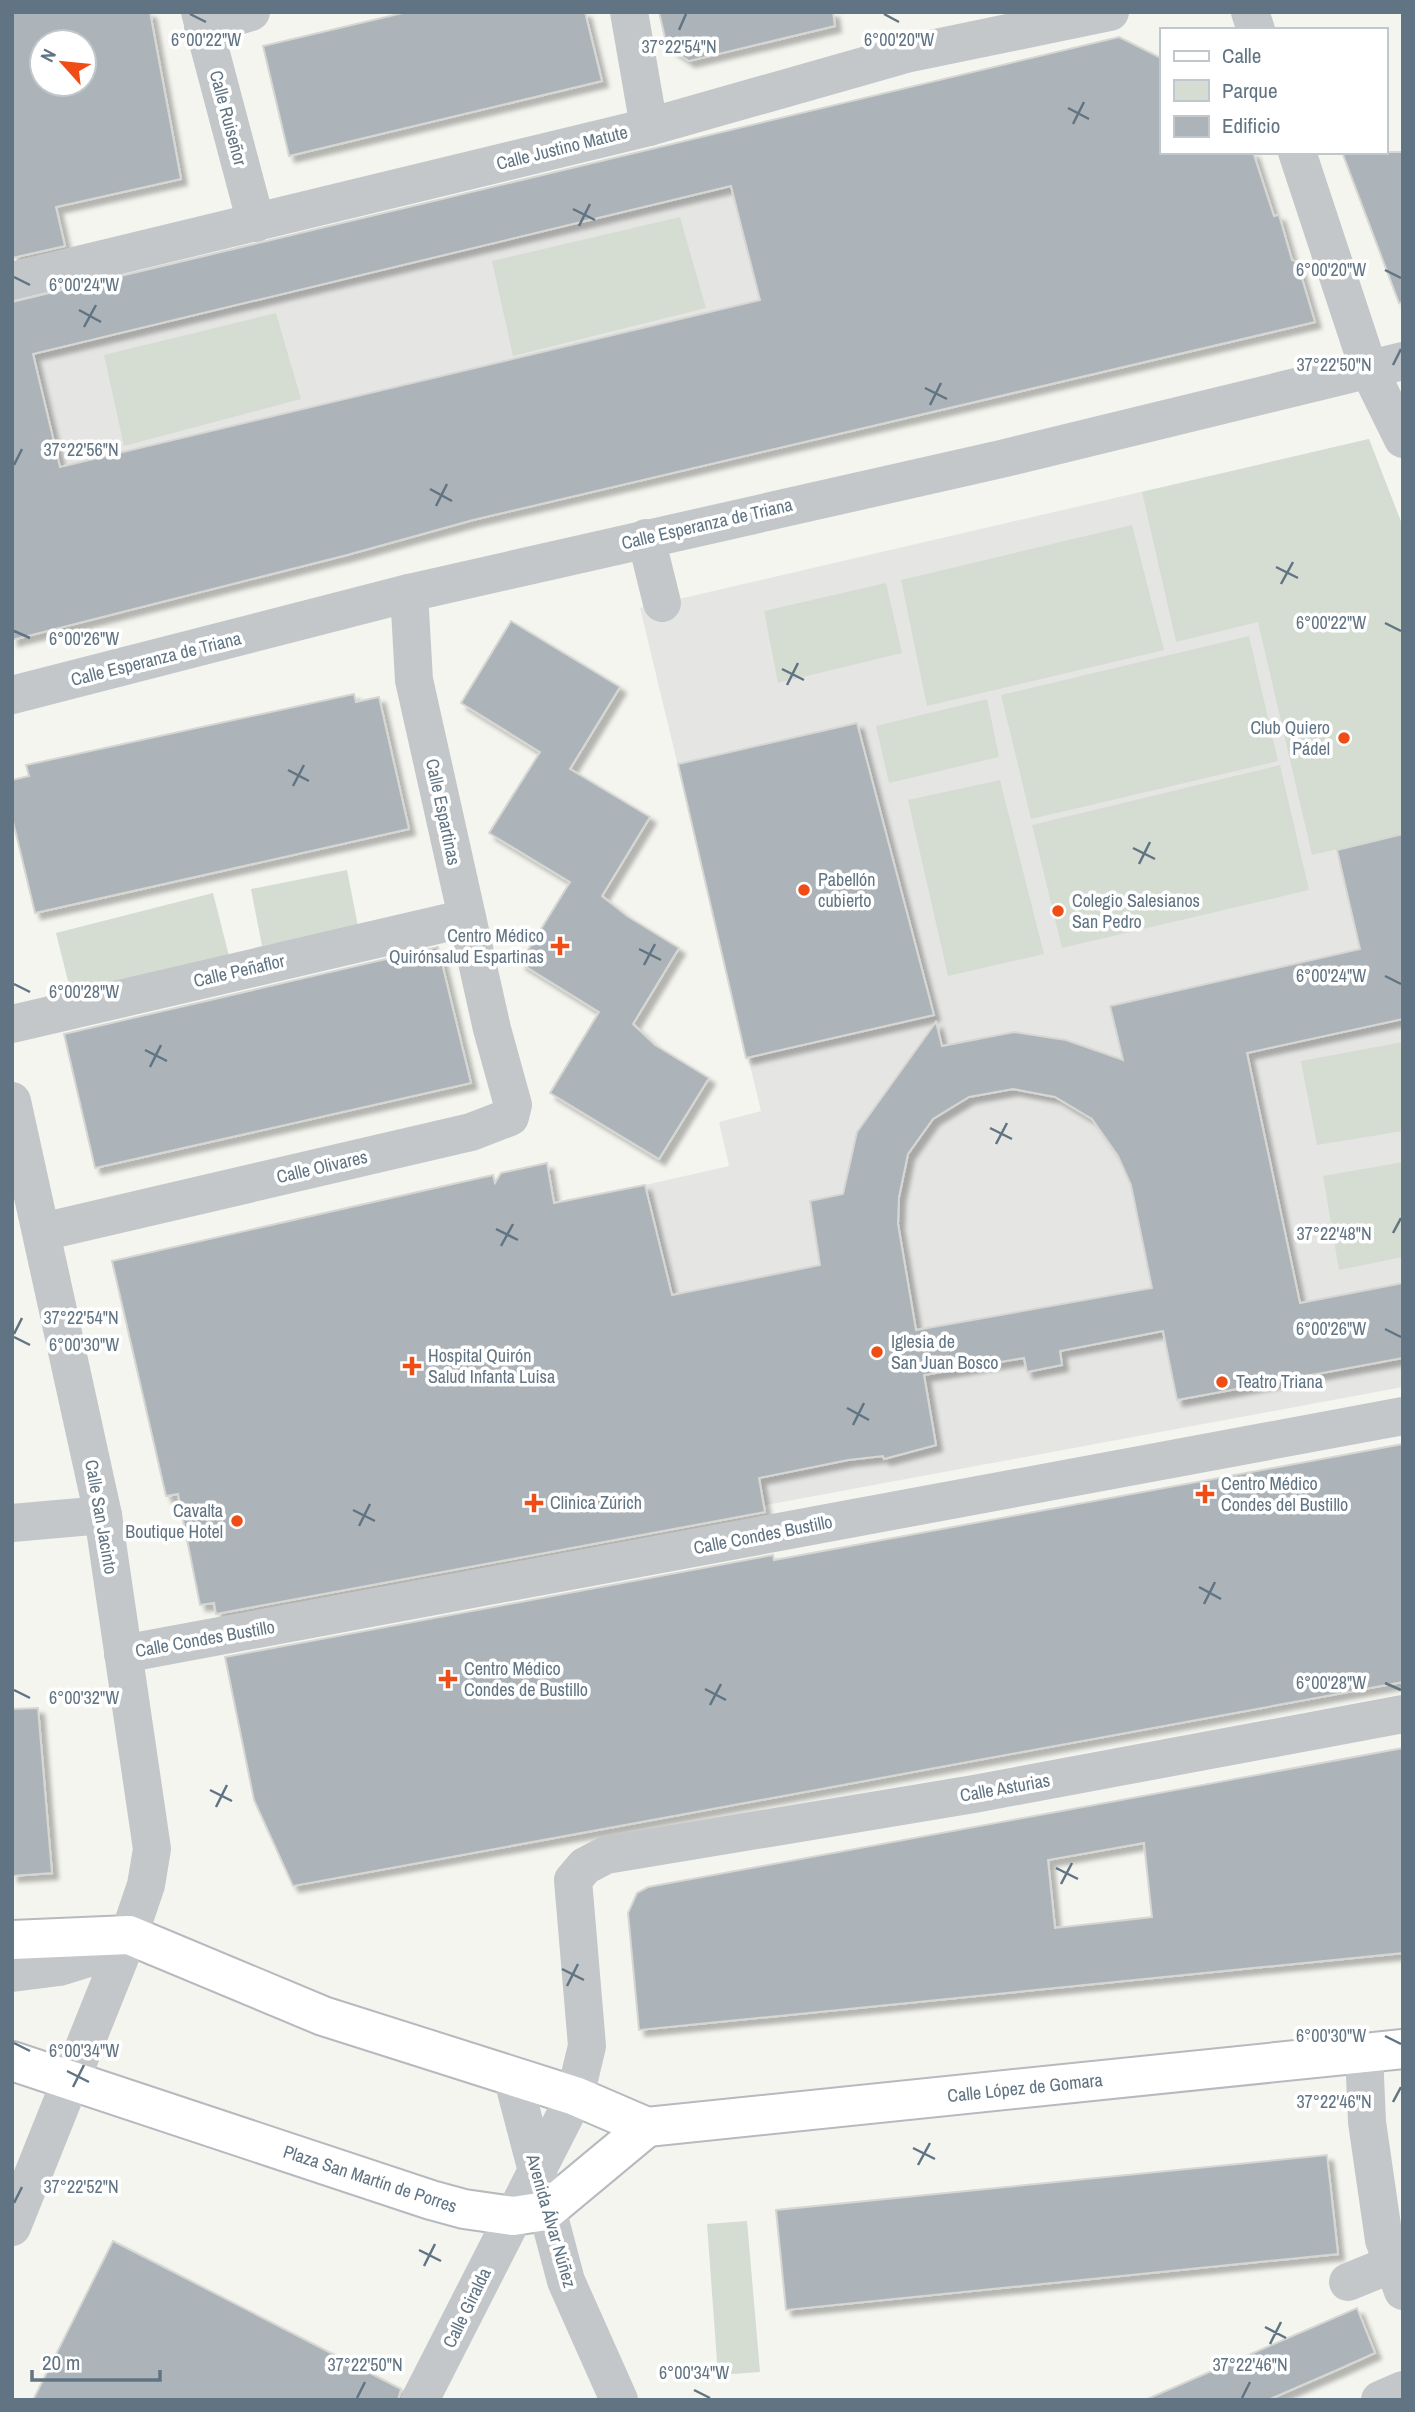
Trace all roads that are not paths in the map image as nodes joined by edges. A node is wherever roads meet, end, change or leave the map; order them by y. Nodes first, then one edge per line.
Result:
1 (251, 12) edge
2 (629, 12) edge
3 (1110, 12) edge
4 (202, 20) edge
5 (649, 127) junction
6 (1298, 154) edge
7 (256, 223) junction
8 (12, 281) edge
9 (1386, 365) edge
10 (1403, 439) edge
11 (646, 538) junction
12 (409, 593) junction
13 (662, 603) dead end
14 (12, 695) edge
15 (467, 918) junction
16 (12, 1024) edge
17 (492, 1029) joint
18 (12, 1101) edge
19 (42, 1232) junction
20 (1403, 1416) edge
21 (103, 1515) junction
22 (12, 1523) edge
23 (123, 1654) junction
24 (1403, 1714) edge
25 (12, 1940) edge
26 (126, 1941) junction
27 (12, 1973) edge
28 (1403, 2049) edge
29 (1364, 2053) junction
30 (12, 2061) edge
31 (512, 2076) junction
32 (73, 2080) junction
33 (575, 2096) junction
34 (648, 2127) junction
35 (536, 2172) junction
36 (530, 2213) junction
37 (12, 2227) edge
38 (1398, 2277) edge
39 (1348, 2282) dead end
40 (1403, 2390) edge
41 (420, 2400) edge
42 (619, 2400) edge
43 (1380, 2400) edge

1 - 4 street
2 - 5 street
3 - 5 street, Calle Justino Matute
4 - 7 street, Calle Ruiseñor
5 - 7 street, Calle Justino Matute
6 - 9 street
7 - 8 street, Calle Justino Matute
9 - 10 street
9 - 11 street, Calle Esperanza de Triana
11 - 12 street, Calle Esperanza de Triana
11 - 13 street
12 - 14 street, Calle Esperanza de Triana
12 - 15 street, Calle Espartinas
15 - 16 street, Calle Peñaflor
15 - 17 street, Calle Espartinas
17 - 19 street, Calle Olivares
18 - 19 street, Calle San Jacinto
19 - 21 street, Calle San Jacinto
20 - 23 street, Calle Condes Bustillo
21 - 22 street
21 - 23 street, Calle San Jacinto
23 - 26 street, Calle San Jacinto
24 - 33 street, Calle Asturias
25 - 26 main road
26 - 27 street
26 - 31 main road
26 - 32 street, Calle San Jacinto
28 - 29 main road, Calle López de Gomara
29 - 34 main road, Calle López de Gomara
29 - 38 street
30 - 32 main road, Plaza San Martín de Porres
31 - 33 main road
31 - 35 street, Avenida Álvar Núñez
32 - 36 main road, Plaza San Martín de Porres
32 - 37 street, Calle San Jacinto
33 - 34 main road
33 - 35 street
34 - 36 main road
35 - 36 street, Avenida Álvar Núñez
36 - 41 street, Calle Giralda
36 - 42 street, Avenida Álvar Núñez
38 - 39 street
40 - 43 street

